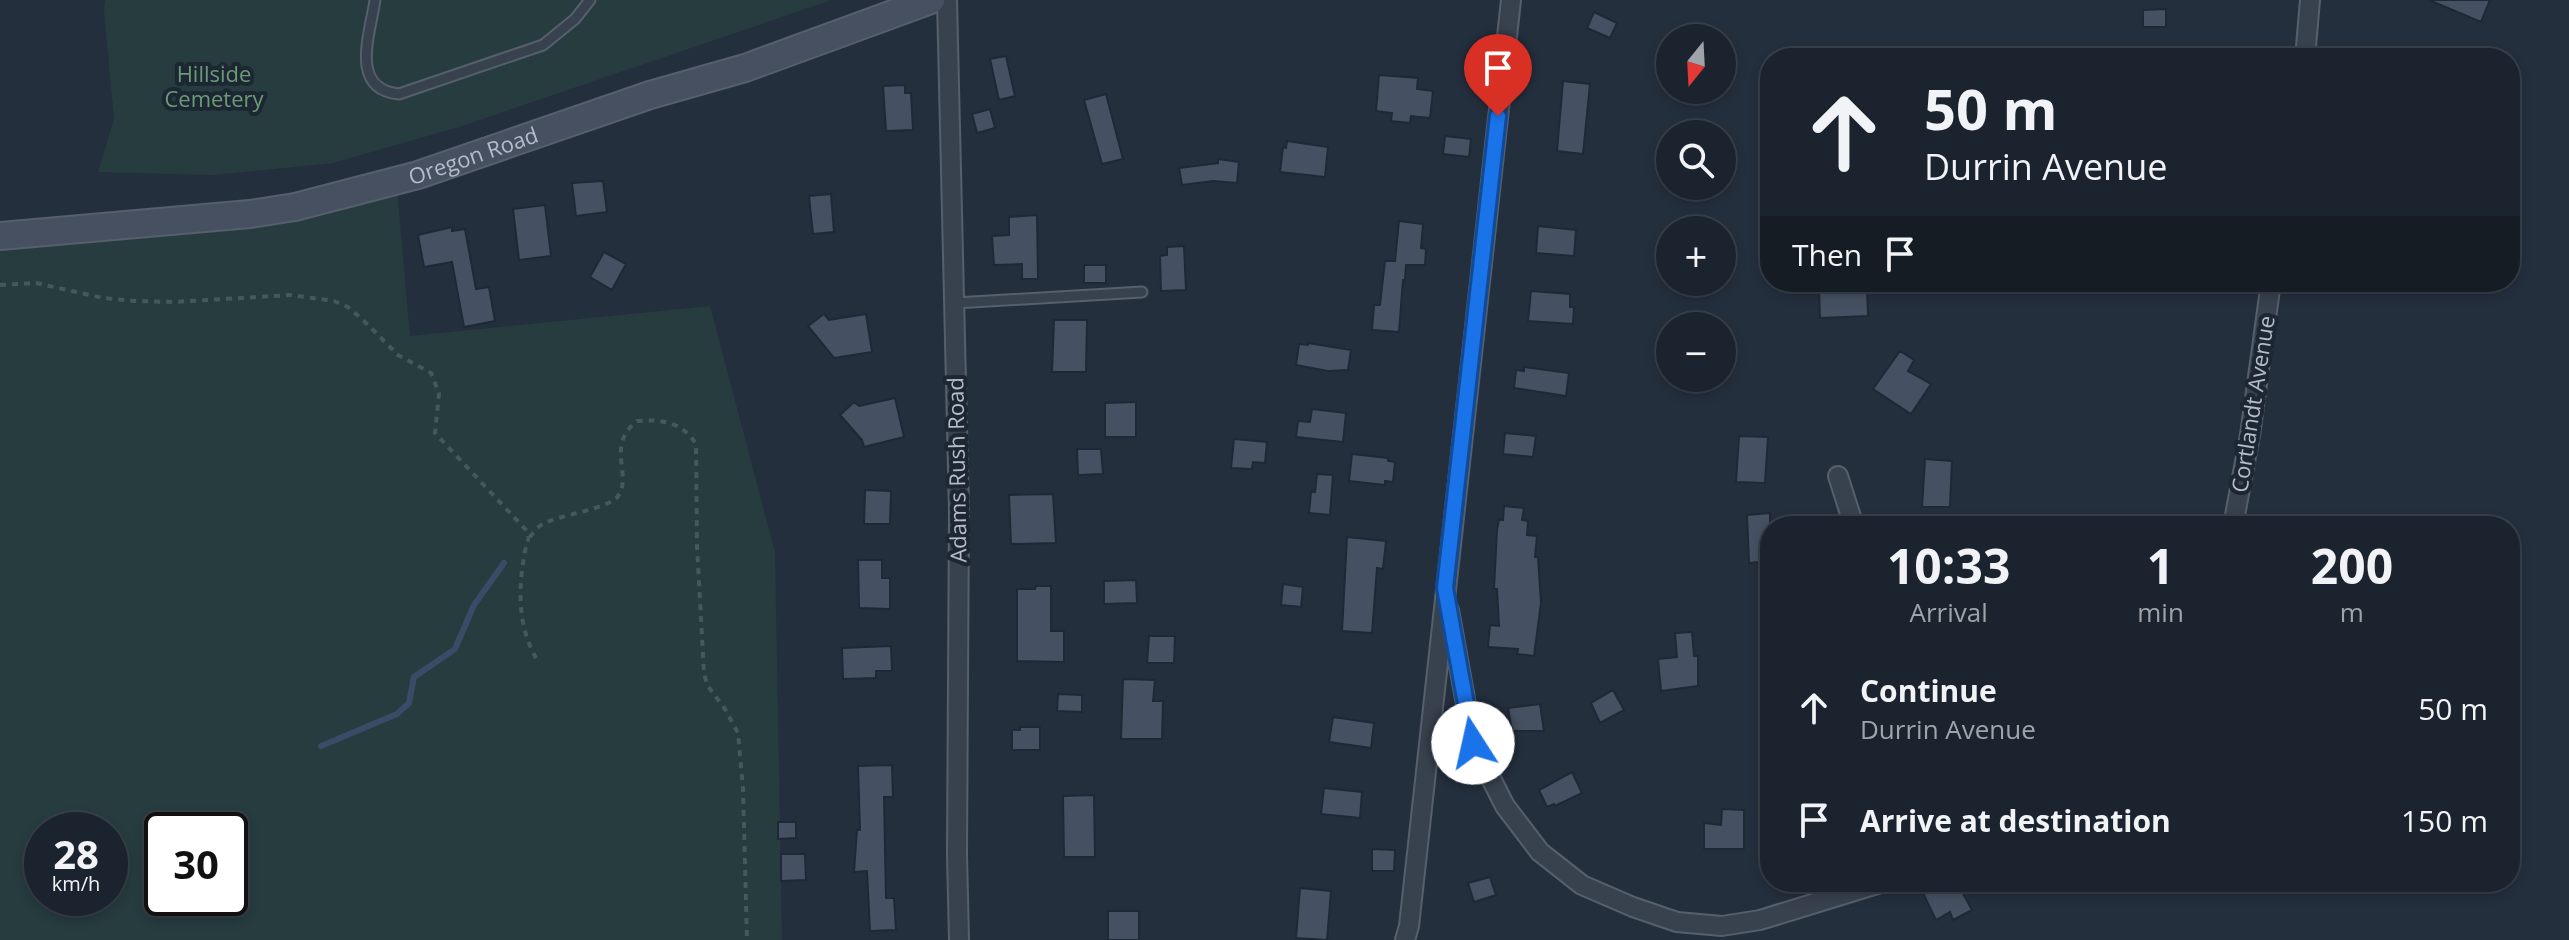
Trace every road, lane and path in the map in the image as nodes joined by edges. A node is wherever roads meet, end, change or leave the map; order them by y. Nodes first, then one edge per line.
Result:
1 (375, 0) edge
2 (590, 0) edge
3 (931, 0) edge
4 (947, 0) edge
5 (1511, 0) edge
6 (2310, 0) edge
7 (2306, 48) edge
8 (0, 236) edge
9 (0, 285) edge
10 (1142, 292) dead end
11 (2270, 292) edge
12 (955, 303) junction
13 (1838, 476) dead end
14 (1851, 516) edge
15 (2235, 516) edge
16 (529, 534) junction
17 (1445, 588) junction
18 (539, 663) dead end
19 (1851, 892) edge
20 (747, 940) edge
21 (959, 940) edge
22 (1405, 940) edge

1 - 2 lane
3 - 8 street, Oregon Road
4 - 12 street, Adams Rush Road
5 - 17 street
6 - 7 street
9 - 16 path
10 - 12 lane
11 - 15 street, Cortlandt Avenue
12 - 21 street, Adams Rush Road
13 - 14 street
16 - 18 path
16 - 20 path
17 - 19 street
17 - 22 street

